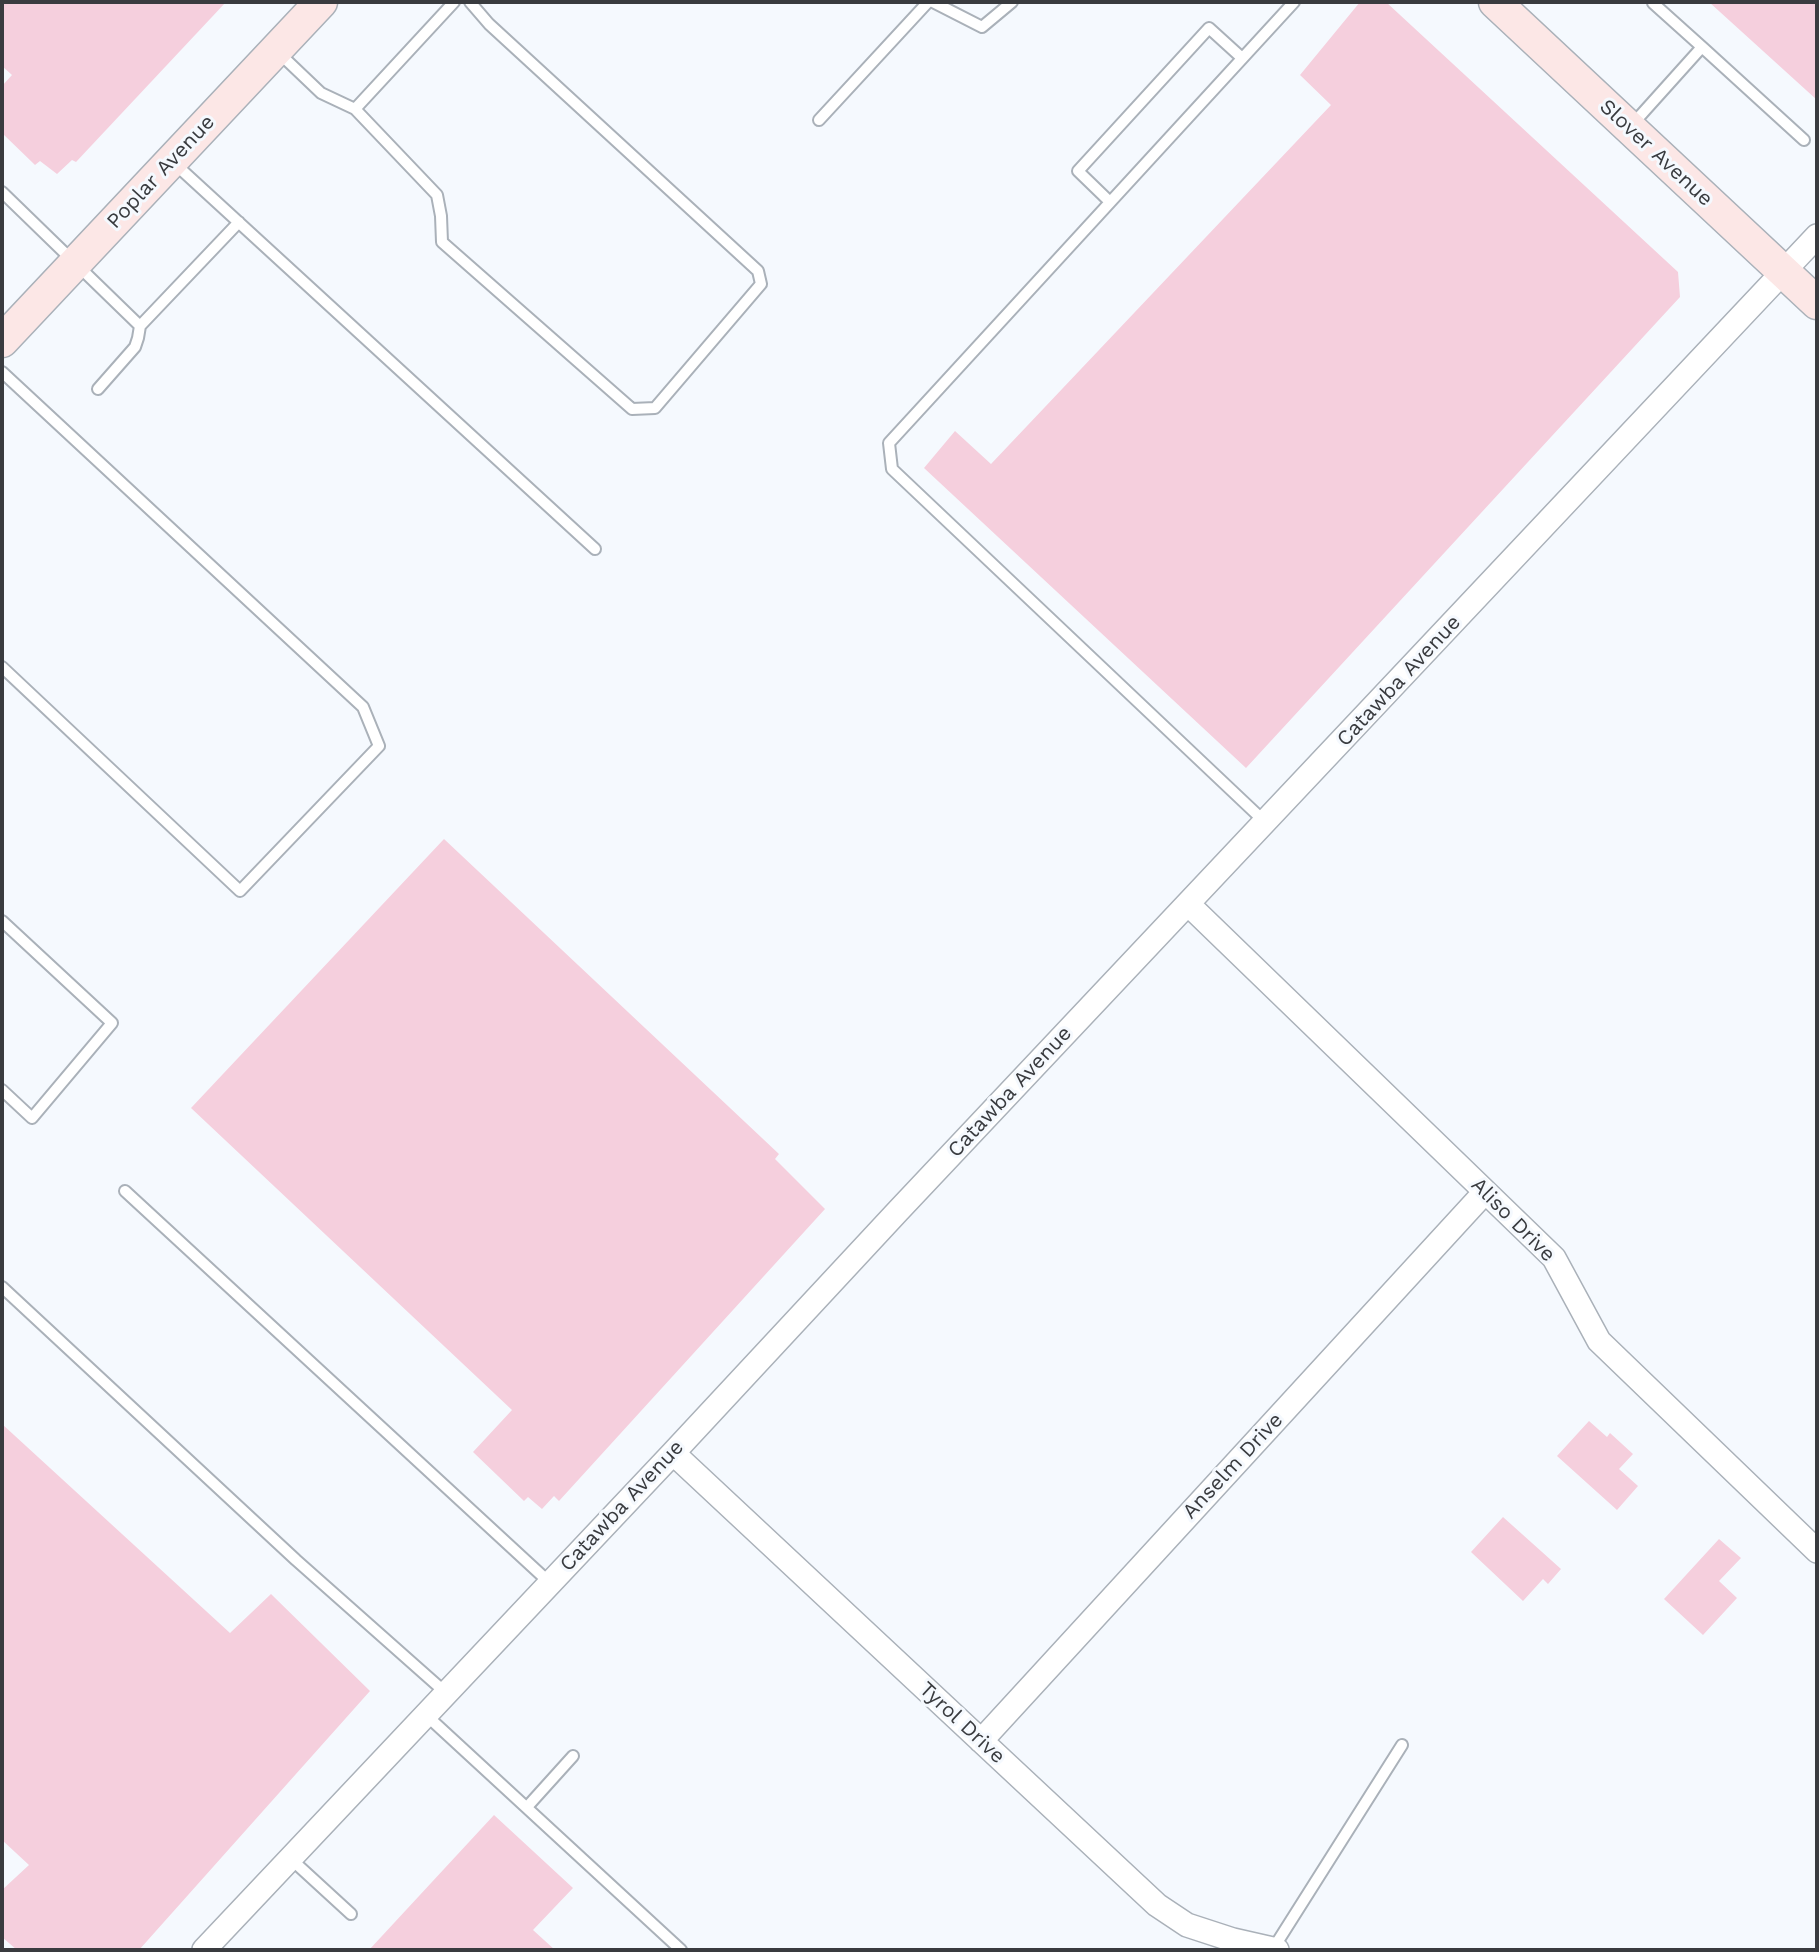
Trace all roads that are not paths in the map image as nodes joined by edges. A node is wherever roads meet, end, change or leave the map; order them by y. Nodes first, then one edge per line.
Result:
1 (321, 2) edge
2 (454, 2) edge
3 (470, 2) edge
4 (930, 2) edge
5 (1012, 2) edge
6 (1294, 2) edge
7 (1653, 3) edge
8 (1506, 9) edge
9 (1702, 47) junction
10 (275, 50) junction
11 (1242, 58) junction
12 (355, 109) junction
13 (820, 120) dead end
14 (1629, 128) junction
15 (1804, 140) dead end
16 (172, 161) junction
17 (2, 192) edge
18 (1110, 202) junction
19 (239, 222) junction
20 (1817, 236) edge
21 (75, 264) junction
22 (1784, 272) junction
23 (1817, 303) edge
24 (140, 326) junction
25 (2, 341) edge
26 (2, 372) edge
27 (98, 389) dead end
28 (594, 549) dead end
29 (2, 667) edge
30 (1265, 823) junction
31 (1188, 904) junction
32 (2, 921) edge
33 (2, 1090) edge
34 (125, 1191) dead end
35 (1485, 1192) junction
36 (2, 1287) edge
37 (673, 1452) junction
38 (1817, 1551) edge
39 (550, 1583) junction
40 (446, 1693) junction
41 (426, 1715) junction
42 (981, 1741) junction
43 (1402, 1745) dead end
44 (573, 1756) dead end
45 (527, 1807) junction
46 (291, 1859) junction
47 (351, 1914) dead end
48 (1275, 1949) edge
49 (204, 1950) edge
50 (681, 1950) edge

1 - 10 street, Poplar Avenue
2 - 12 lane
3 - 12 lane
4 - 5 lane
4 - 13 lane
6 - 11 lane
7 - 9 lane
8 - 14 street, Slover Avenue
9 - 14 lane
9 - 15 lane
10 - 12 lane
10 - 16 street, Poplar Avenue
11 - 18 lane
11 - 18 lane
14 - 22 street, Slover Avenue
16 - 19 lane
16 - 21 street, Poplar Avenue
17 - 21 lane
18 - 30 lane
19 - 24 lane
19 - 28 lane
20 - 22 street, Catawba Avenue
21 - 24 lane
21 - 25 street, Poplar Avenue
22 - 23 street, Slover Avenue
22 - 30 street, Catawba Avenue
24 - 27 lane
26 - 29 lane
30 - 31 street, Catawba Avenue
31 - 35 street, Aliso Drive
31 - 37 street, Catawba Avenue
32 - 33 lane
34 - 39 lane
35 - 38 street, Aliso Drive
35 - 42 street, Anselm Drive
36 - 40 lane
37 - 39 street, Catawba Avenue
37 - 42 street, Tyrol Drive
39 - 40 street, Catawba Avenue
40 - 41 street, Catawba Avenue
41 - 45 lane
41 - 46 street, Catawba Avenue
42 - 48 street, Tyrol Drive
43 - 48 lane
44 - 45 lane
45 - 50 lane
46 - 47 lane
46 - 49 street, Catawba Avenue

